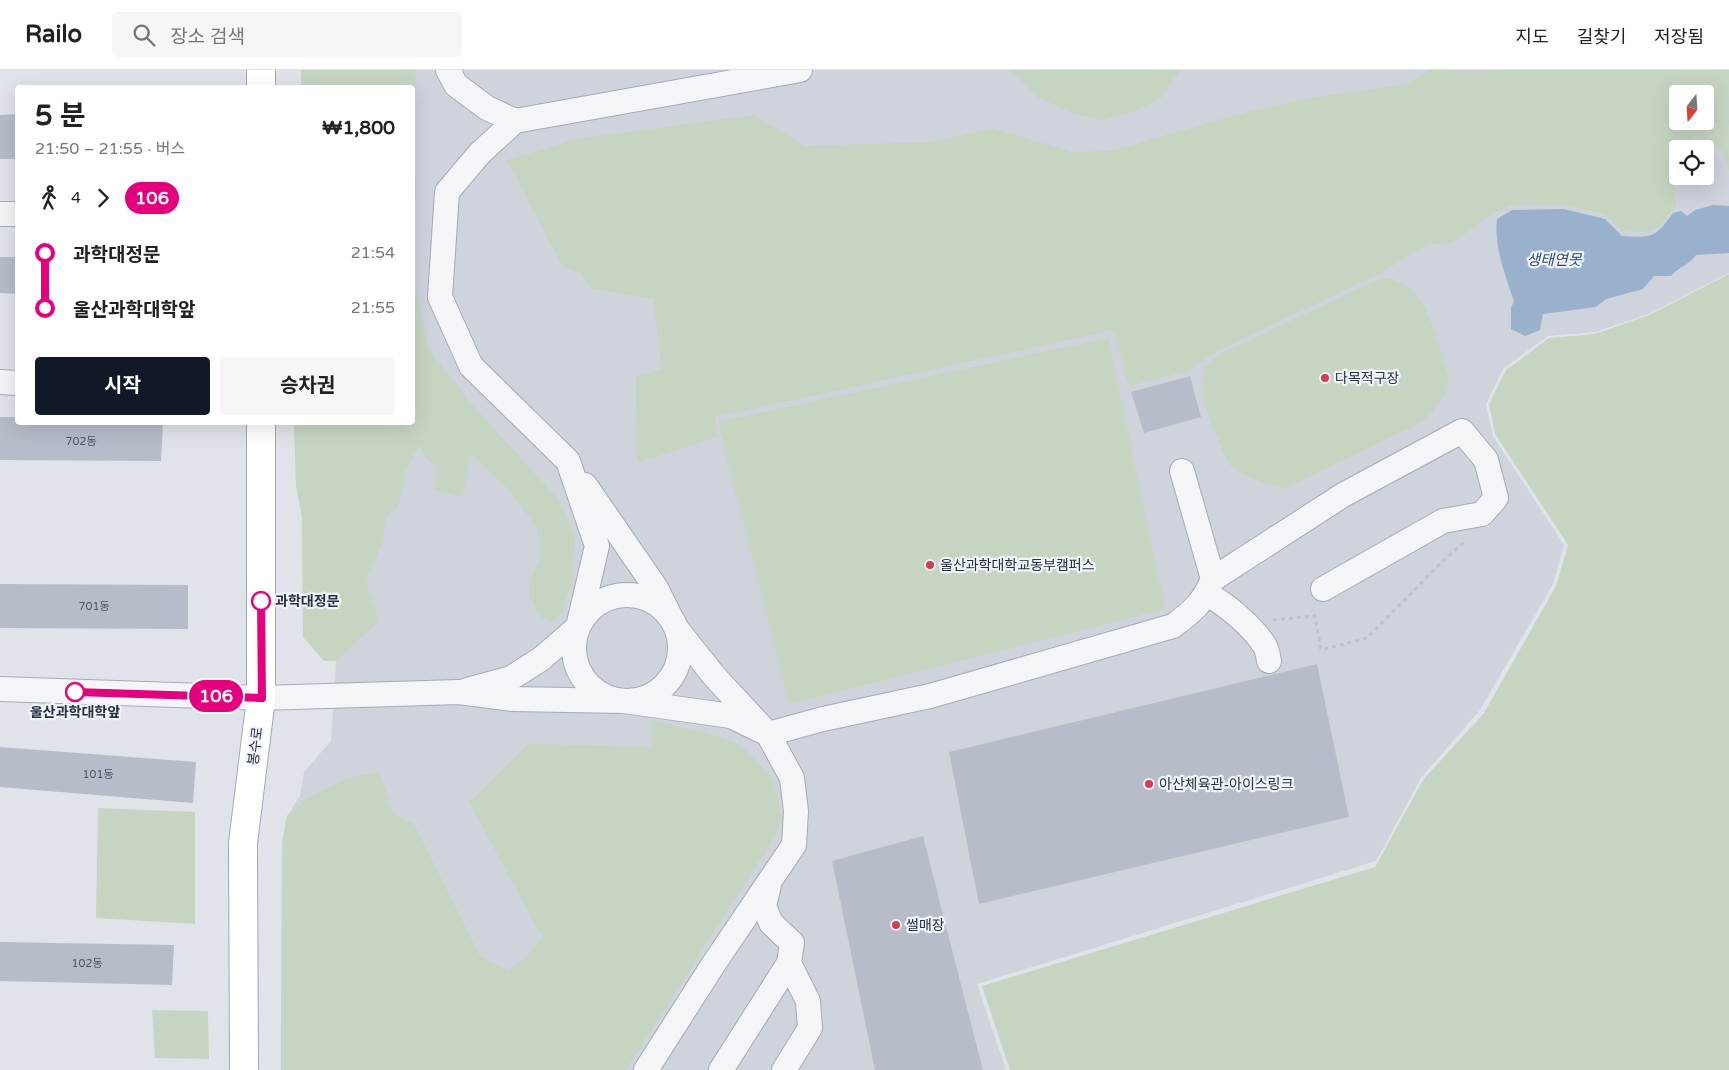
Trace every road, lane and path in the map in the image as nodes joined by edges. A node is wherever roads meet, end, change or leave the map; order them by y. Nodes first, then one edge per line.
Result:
1 (261, 70) edge
2 (448, 70) edge
3 (800, 70) edge
4 (261, 85) edge
5 (515, 121) junction
6 (0, 214) edge
7 (15, 214) edge
8 (0, 382) edge
9 (15, 382) edge
10 (261, 425) edge
11 (568, 461) junction
12 (1182, 471) dead end
13 (1482, 514) junction
14 (1210, 587) junction
15 (1323, 589) dead end
16 (578, 626) junction
17 (676, 628) junction
18 (1249, 628) junction
19 (1270, 661) dead end
20 (0, 690) edge
21 (459, 692) junction
22 (262, 698) junction
23 (624, 701) junction
24 (768, 734) junction
25 (770, 881) junction
26 (788, 963) junction
27 (244, 1070) edge
28 (646, 1070) edge
29 (722, 1070) edge
30 (784, 1070) edge

1 - 4 main road
2 - 5 street
3 - 5 street
5 - 11 street
6 - 7 street
8 - 9 street
10 - 22 main road, 봉수로
11 - 16 street
11 - 17 street
12 - 14 street
13 - 14 street
13 - 15 street
13 - 18 path
14 - 18 street
14 - 24 street
16 - 17 street
16 - 21 street
16 - 23 street
17 - 23 street
17 - 24 street
18 - 19 street
20 - 22 street
21 - 22 street
21 - 23 street
22 - 27 main road, 봉수로
23 - 24 street
24 - 25 street
25 - 26 street
25 - 28 street
26 - 29 street
26 - 30 street

